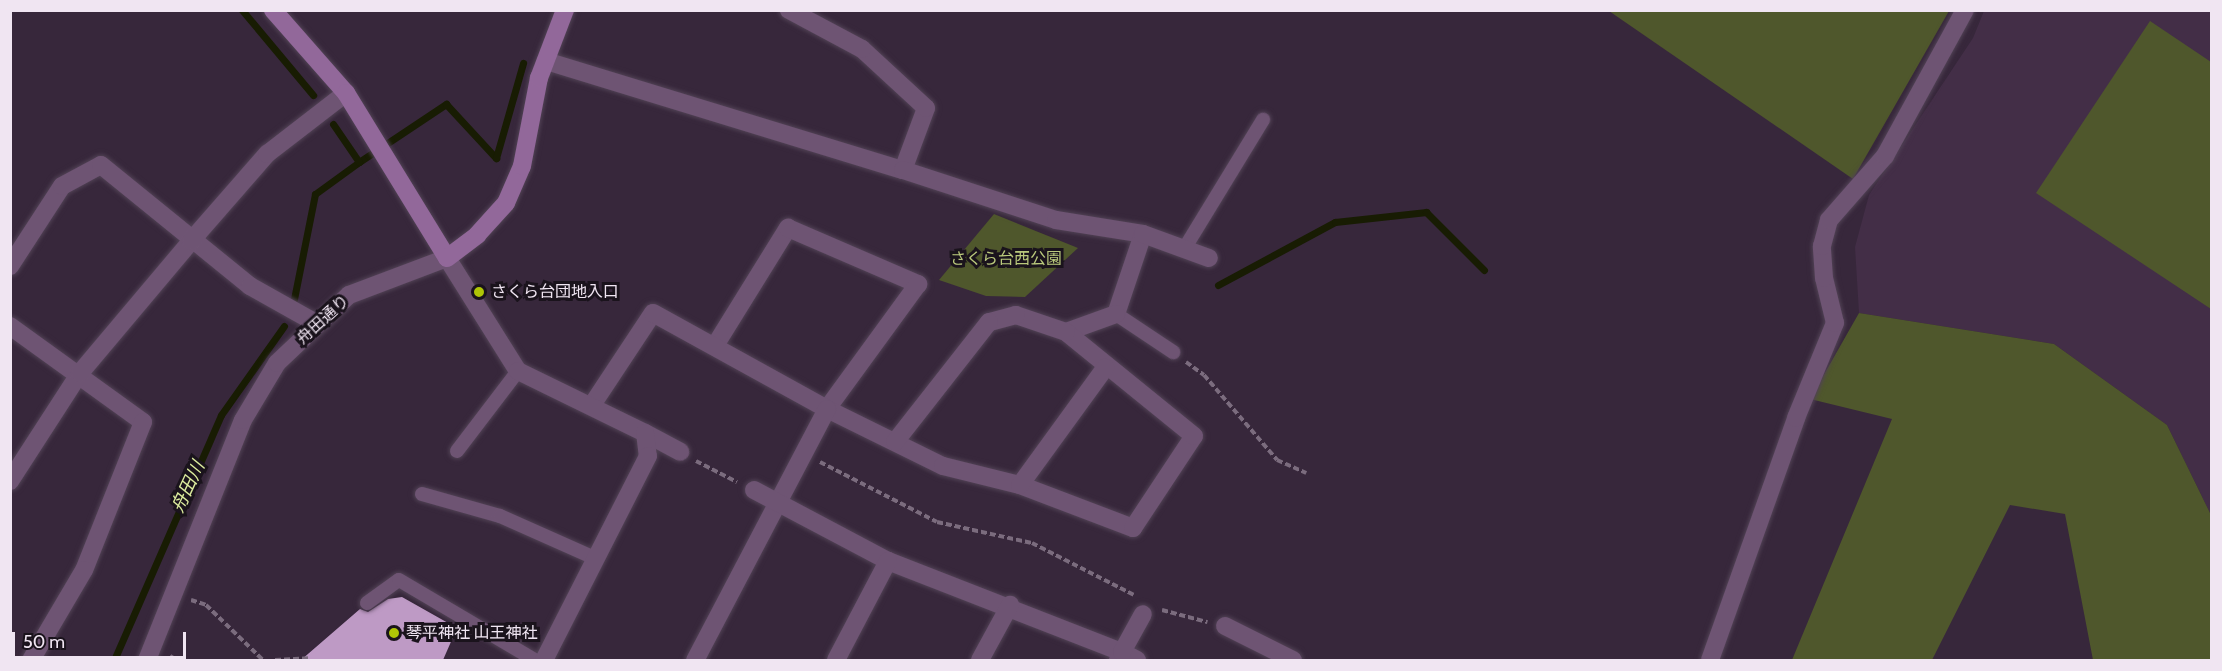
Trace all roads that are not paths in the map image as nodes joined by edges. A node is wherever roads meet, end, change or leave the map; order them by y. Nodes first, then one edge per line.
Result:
1 (273, 10) edge
2 (565, 10) edge
3 (789, 10) edge
4 (1965, 10) edge
5 (546, 61) junction
6 (346, 93) junction
7 (1263, 120) dead end
8 (903, 170) junction
9 (1143, 234) junction
10 (191, 241) junction
11 (1186, 246) junction
12 (447, 258) junction
13 (1209, 258) dead end
14 (10, 266) edge
15 (1116, 314) junction
16 (316, 323) junction
17 (10, 326) edge
18 (1066, 332) junction
19 (716, 344) junction
20 (1173, 352) road end
21 (1105, 368) junction
22 (518, 371) junction
23 (80, 373) junction
24 (592, 405) junction
25 (827, 409) junction
26 (645, 433) junction
27 (895, 442) junction
28 (457, 451) dead end
29 (680, 452) road end
30 (10, 481) edge
31 (1020, 485) junction
32 (754, 490) road end
33 (422, 494) dead end
34 (778, 504) junction
35 (597, 559) junction
36 (888, 561) junction
37 (366, 603) dead end
38 (1010, 605) junction
39 (1147, 606) road end
40 (1225, 626) road end
41 (1126, 658) edge
42 (31, 660) edge
43 (147, 660) edge
44 (535, 660) edge
45 (544, 660) edge
46 (695, 660) edge
47 (836, 660) edge
48 (980, 660) edge
49 (1293, 660) edge
50 (1710, 660) edge

1 - 6 street
2 - 5 street, 舟田通り
3 - 8 street
4 - 50 street
5 - 8 street
5 - 12 street, 舟田通り
6 - 10 street
6 - 12 street
7 - 11 lane
8 - 9 street
9 - 11 street
9 - 15 street
10 - 14 street
10 - 16 street
10 - 23 street
11 - 13 street
12 - 16 street, 舟田通り
12 - 22 street
15 - 18 street
15 - 20 lane
16 - 43 street, 舟田通り
17 - 23 street
18 - 21 street
18 - 27 street
19 - 24 street
19 - 25 street
19 - 25 street
21 - 31 street
21 - 31 street
22 - 24 street
22 - 28 lane
23 - 30 street
23 - 42 street
24 - 26 street
25 - 27 street
25 - 34 street
26 - 29 street
26 - 35 street
27 - 31 street
32 - 34 street
33 - 35 lane
34 - 36 street
34 - 46 street
35 - 45 street
36 - 38 street
36 - 47 street
37 - 44 lane
38 - 41 street
38 - 48 street
39 - 41 street
40 - 49 street

